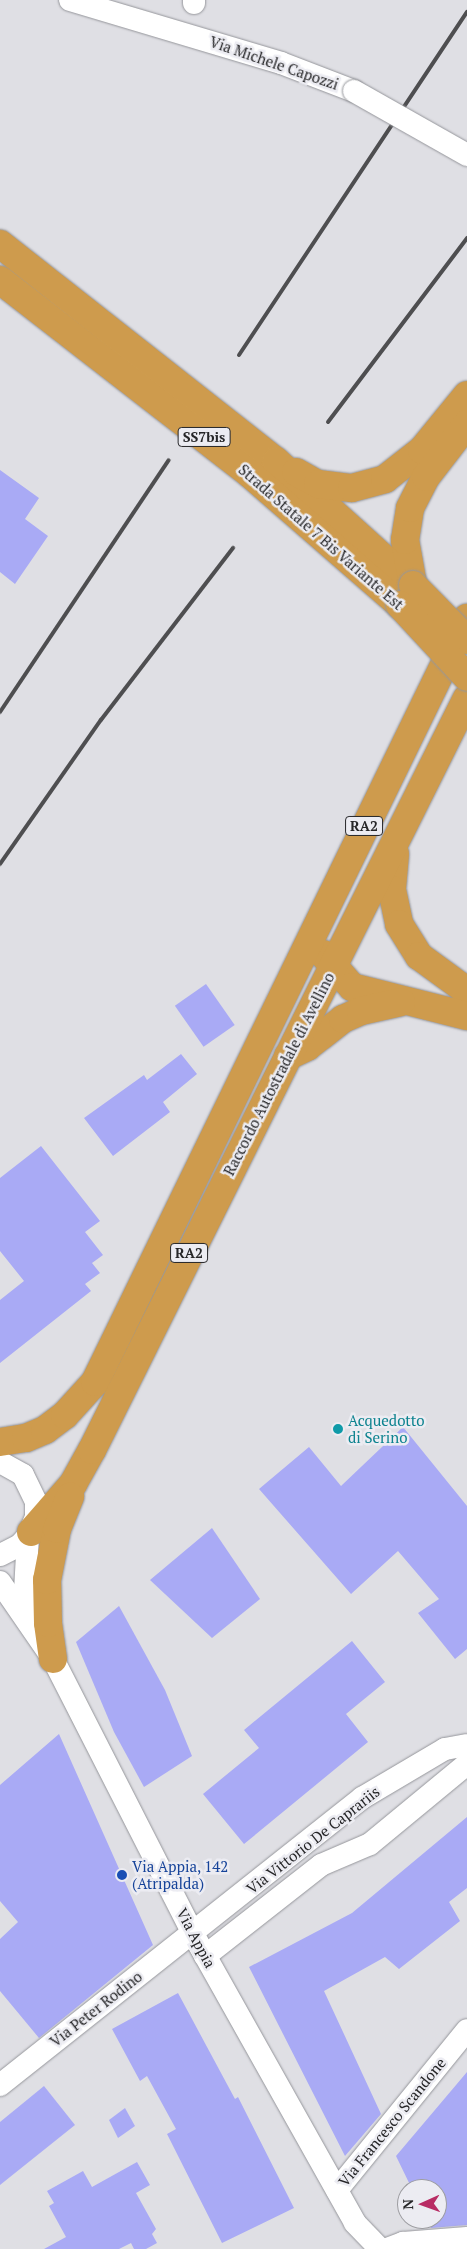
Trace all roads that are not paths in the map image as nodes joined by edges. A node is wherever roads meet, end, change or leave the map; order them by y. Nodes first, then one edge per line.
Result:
1 (70, 0) edge
2 (467, 154) edge
3 (0, 244) edge
4 (0, 280) edge
5 (467, 395) edge
6 (467, 424) edge
7 (276, 461) junction
8 (406, 595) junction
9 (467, 618) edge
10 (467, 640) edge
11 (467, 677) edge
12 (467, 698) edge
13 (417, 718) junction
14 (398, 835) junction
15 (333, 969) junction
16 (467, 991) edge
17 (402, 1002) junction
18 (467, 1016) edge
19 (287, 1057) junction
20 (95, 1382) junction
21 (0, 1442) edge
22 (0, 1462) edge
23 (72, 1484) junction
24 (29, 1534) junction
25 (0, 1555) edge
26 (0, 1582) edge
27 (30, 1622) junction
28 (53, 1659) junction
29 (467, 1745) edge
30 (467, 1764) edge
31 (310, 1838) junction
32 (331, 1859) junction
33 (193, 1934) junction
34 (205, 1956) junction
35 (467, 2030) edge
36 (0, 2085) edge
37 (337, 2190) junction
38 (355, 2223) junction
39 (467, 2238) edge
40 (361, 2249) edge
41 (380, 2249) edge
42 (387, 2249) edge

1 - 2 street, Via Michele Capozzi, bridge
3 - 7 highway, Strada Statale 7 Bis Variante Est / SS7bis
4 - 8 highway, Strada Statale 7 Bis Variante Est / SS7bis
5 - 7 highway
6 - 8 highway
7 - 8 highway, Strada Statale 7 Bis Variante Est / SS7bis
8 - 10 highway, Strada Statale 7 Bis Variante Est / SS7bis, bridge
8 - 11 highway, Strada Statale 7 Bis Variante Est / SS7bis, bridge
9 - 13 highway, Raccordo Autostradale di Avellino / RA2
12 - 14 highway, Raccordo Autostradale di Avellino / RA2
13 - 15 highway
13 - 20 highway, Raccordo Autostradale di Avellino / RA2
14 - 15 highway, Raccordo Autostradale di Avellino / RA2
14 - 16 highway
15 - 17 highway
15 - 19 highway, Raccordo Autostradale di Avellino / RA2
17 - 18 highway
17 - 19 highway
19 - 23 highway, Raccordo Autostradale di Avellino / RA2
20 - 21 highway
20 - 22 highway
22 - 24 street, Via Appia
23 - 24 highway
23 - 28 highway
24 - 25 street
24 - 27 street, Via Appia
26 - 27 street, Via Appia
27 - 28 street, Via Appia
28 - 33 street, Via Appia
29 - 31 street, Via Vittorio De Caprariis
30 - 32 street, Via Vittorio De Caprariis
31 - 32 street
31 - 33 street, Via Vittorio De Caprariis
32 - 34 street, Via Vittorio De Caprariis
33 - 34 street, Via Appia
33 - 36 street, Via Peter Rodino
34 - 37 street, Via Appia
35 - 37 street, Via Francesco Scandone
37 - 38 street, Via Appia
38 - 40 street, Via Appia
38 - 41 street, Via Appia
39 - 42 street

